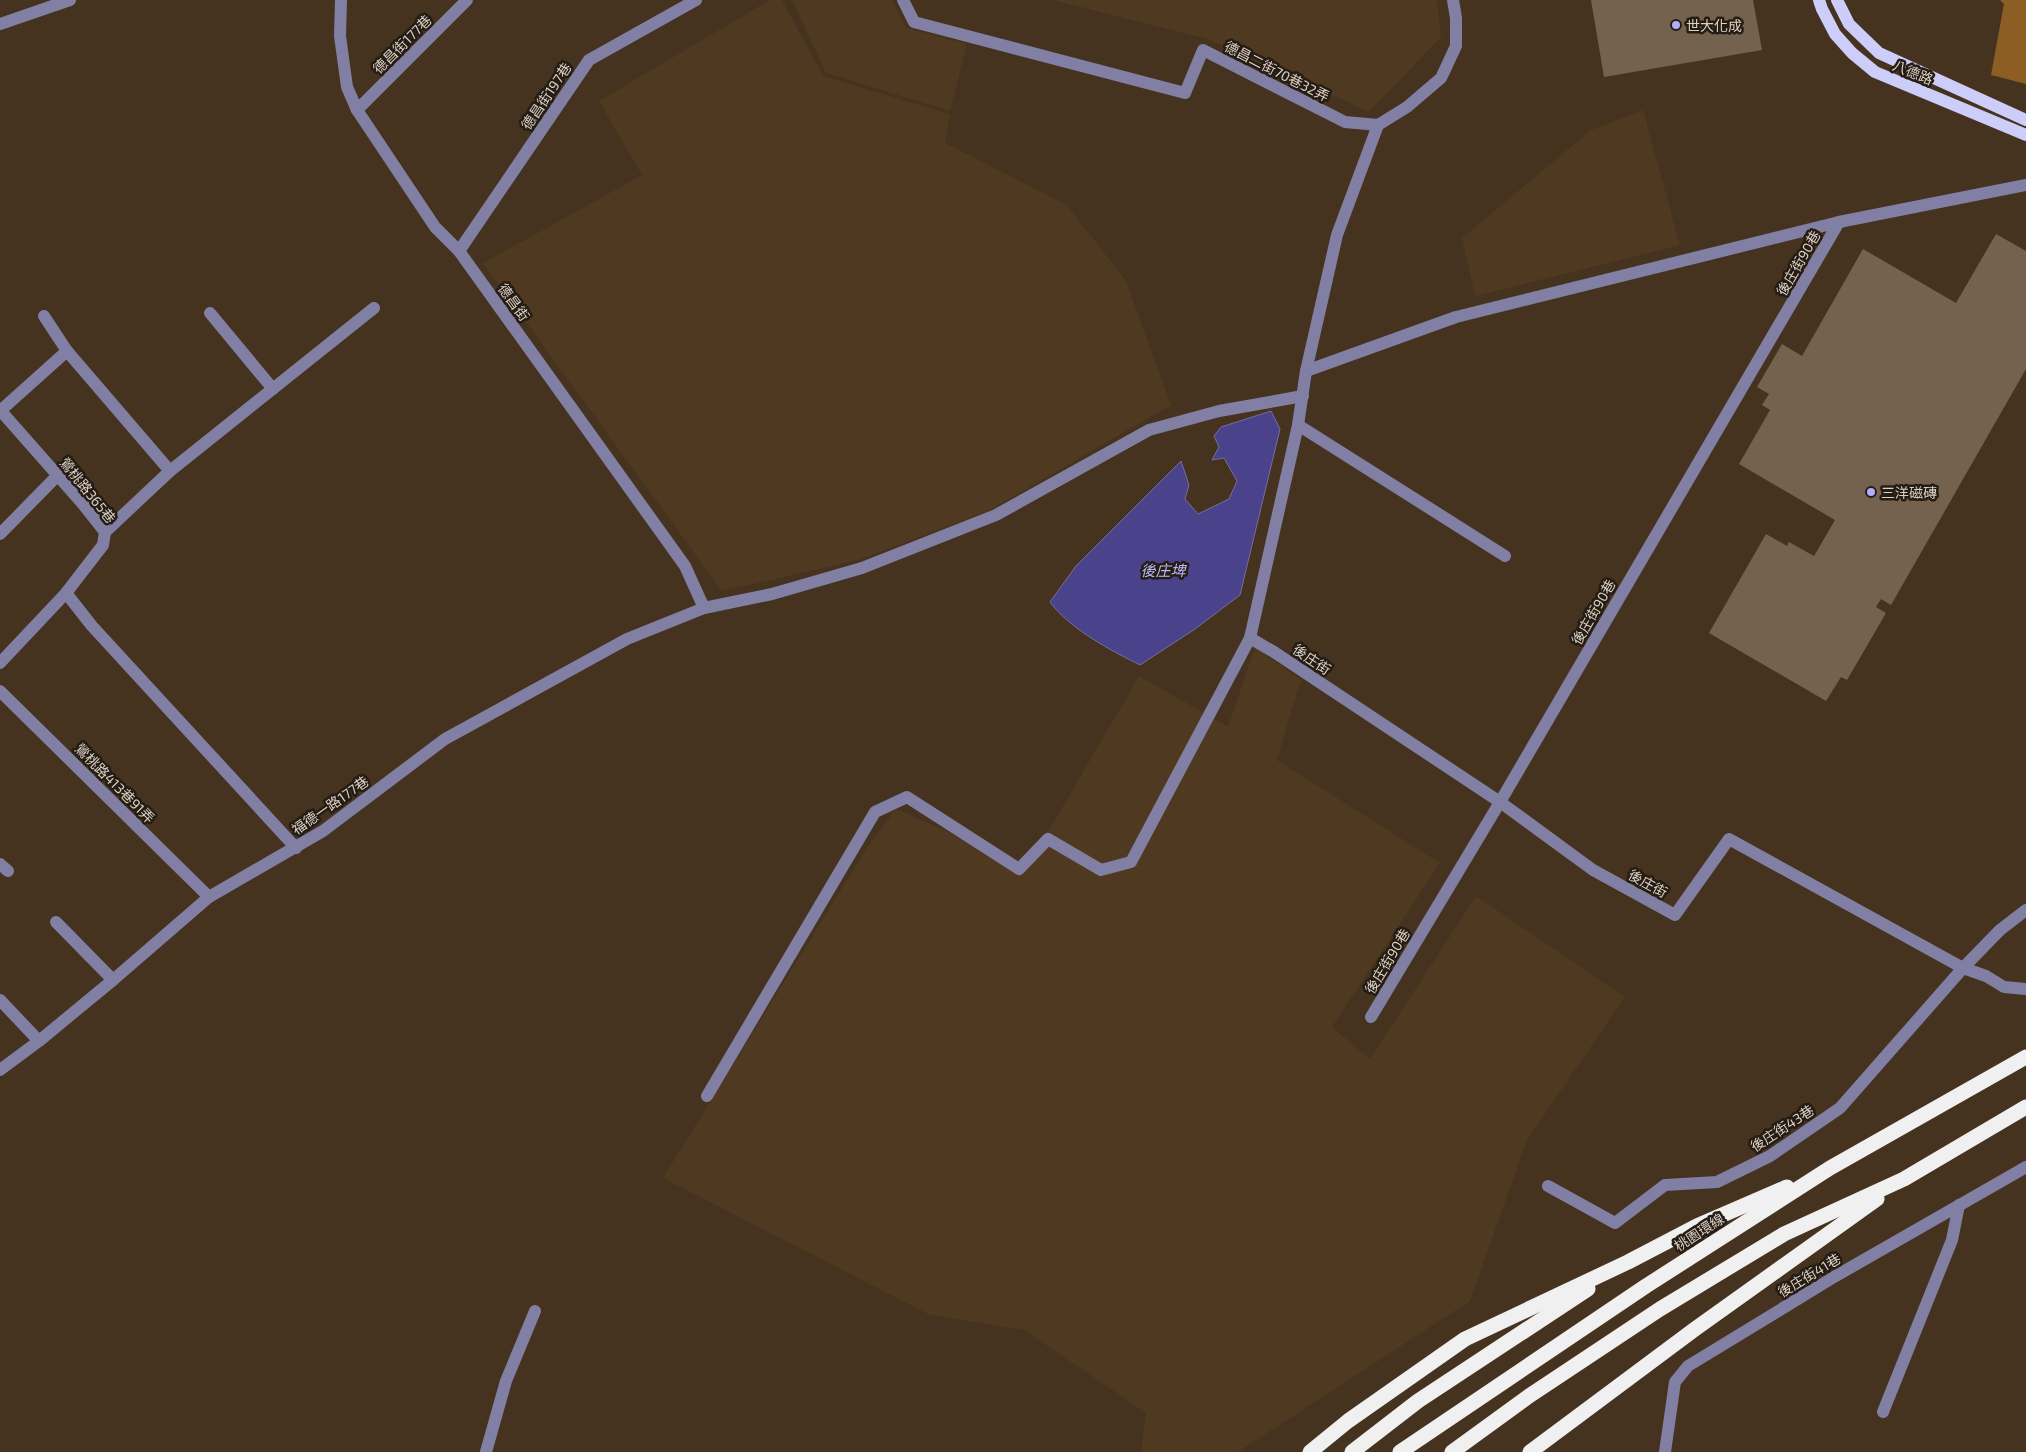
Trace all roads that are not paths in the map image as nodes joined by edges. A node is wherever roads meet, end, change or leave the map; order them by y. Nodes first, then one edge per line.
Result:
1 (70, 0) edge
2 (341, 0) edge
3 (467, 0) edge
4 (696, 0) edge
5 (903, 0) edge
6 (1453, 0) edge
7 (1819, 0) edge
8 (1837, 0) edge
9 (680, 4) edge
10 (0, 24) edge
11 (357, 110) junction
12 (2026, 120) edge
13 (1378, 125) junction
14 (2026, 135) edge
15 (2026, 185) edge
16 (1840, 222) junction
17 (458, 251) junction
18 (374, 308) dead end
19 (210, 313) dead end
20 (44, 316) dead end
21 (67, 350) junction
22 (1306, 371) junction
23 (273, 389) junction
24 (1303, 396) junction
25 (0, 411) edge
26 (1298, 425) junction
27 (170, 471) junction
28 (58, 475) junction
29 (105, 532) junction
30 (0, 534) edge
31 (1505, 556) dead end
32 (66, 593) junction
33 (704, 608) junction
34 (1250, 638) junction
35 (0, 663) edge
36 (0, 691) edge
37 (1500, 802) junction
38 (296, 848) junction
39 (209, 897) junction
40 (2026, 910) edge
41 (56, 922) dead end
42 (1963, 968) junction
43 (113, 980) junction
44 (2026, 989) edge
45 (0, 1000) edge
46 (1371, 1017) dead end
47 (40, 1041) junction
48 (2026, 1057) edge
49 (0, 1070) edge
50 (708, 1096) dead end
51 (2026, 1107) edge
52 (2026, 1167) edge
53 (1830, 1168) junction
54 (1904, 1179) junction
55 (1548, 1186) dead end
56 (1960, 1205) junction
57 (1628, 1262) junction
58 (535, 1311) dead end
59 (1614, 1390) junction
60 (1883, 1412) dead end
61 (486, 1452) edge
62 (1310, 1452) edge
63 (1352, 1452) edge
64 (1400, 1452) edge
65 (1452, 1452) edge
66 (1530, 1452) edge
67 (1547, 1452) edge
68 (1666, 1452) edge

1 - 10 street
2 - 11 street, 德昌街
3 - 11 street, 德昌街177巷
4 - 9 street, 德昌街197巷
5 - 13 street, 德昌二街70巷32弄
6 - 13 street
7 - 14 main road, 八德路
8 - 12 main road, 八德路
9 - 17 street, 德昌街197巷
11 - 17 street, 德昌街
13 - 22 street
15 - 16 street
16 - 22 street
16 - 37 street, 後庄街90巷
17 - 33 street, 德昌街
18 - 23 street
19 - 23 street
20 - 21 street
21 - 25 street
21 - 27 street
22 - 24 street
23 - 27 street
24 - 26 street
24 - 33 street, 福德一路177巷
25 - 28 street, 鶯桃路365巷
26 - 31 street
26 - 34 street
27 - 29 street
28 - 29 street, 鶯桃路365巷
28 - 30 street
29 - 32 street, 鶯桃路365巷
32 - 35 street, 鶯桃路365巷
32 - 38 street
33 - 38 street, 福德一路177巷
34 - 37 street, 後庄街
34 - 50 street
36 - 39 street, 鶯桃路413巷91弄
37 - 42 street, 後庄街
37 - 46 street, 後庄街90巷
38 - 39 street, 福德一路177巷
39 - 43 street, 福德一路177巷
40 - 42 street
41 - 43 street
42 - 44 street, 後庄街
42 - 55 street, 後庄街43巷
43 - 47 street, 福德一路177巷
45 - 47 street
47 - 49 street, 福德一路177巷
48 - 53 highway, 桃園環線
51 - 54 highway
52 - 56 street, 後庄街41巷
53 - 57 highway
53 - 64 highway, 桃園環線
54 - 59 highway
54 - 65 highway
56 - 60 street
56 - 68 street, 後庄街41巷
57 - 62 highway
57 - 63 highway
58 - 61 street
59 - 66 highway
59 - 67 highway

